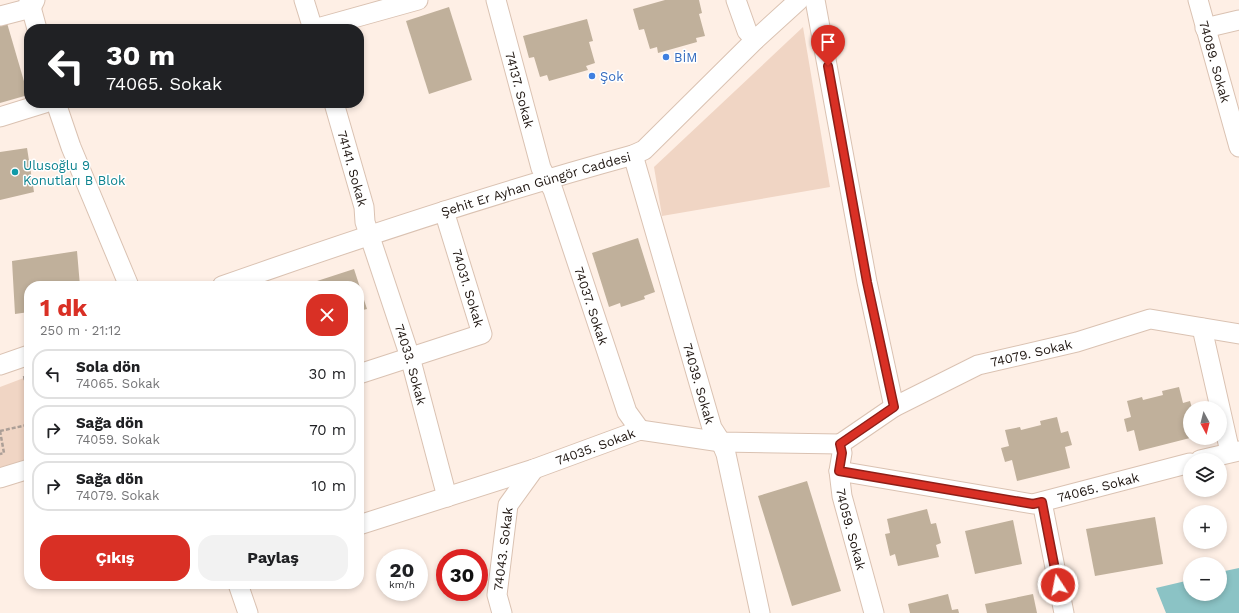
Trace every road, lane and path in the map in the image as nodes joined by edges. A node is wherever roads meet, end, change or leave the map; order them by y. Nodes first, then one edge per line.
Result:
1 (304, 0) edge
2 (418, 0) edge
3 (496, 0) edge
4 (736, 0) edge
5 (799, 0) edge
6 (815, 0) edge
7 (1198, 0) edge
8 (32, 3) edge
9 (0, 16) edge
10 (1239, 20) edge
11 (35, 24) edge
12 (312, 24) edge
13 (332, 24) edge
14 (1205, 28) junction
15 (755, 40) junction
16 (29, 108) edge
17 (58, 108) edge
18 (335, 108) edge
19 (0, 117) edge
20 (1239, 147) edge
21 (633, 155) junction
22 (548, 178) junction
23 (444, 211) junction
24 (369, 235) junction
25 (127, 281) edge
26 (236, 281) edge
27 (1202, 328) junction
28 (1239, 334) edge
29 (24, 357) edge
30 (410, 357) junction
31 (0, 365) edge
32 (364, 372) edge
33 (894, 407) junction
34 (24, 426) edge
35 (640, 430) junction
36 (0, 431) edge
37 (721, 442) junction
38 (840, 444) junction
39 (1235, 452) edge
40 (0, 454) edge
41 (1183, 465) edge
42 (534, 469) junction
43 (24, 471) edge
44 (839, 471) junction
45 (0, 478) edge
46 (447, 497) junction
47 (1042, 502) junction
48 (364, 523) edge
49 (240, 589) edge
50 (248, 613) edge
51 (502, 613) edge
52 (760, 613) edge
53 (874, 613) edge
54 (1064, 613) edge

1 - 12 street
2 - 13 street
3 - 22 street, 74137. Sokak
4 - 15 street
5 - 15 street, Şehit Er Ayhan Güngör Caddesi
6 - 33 street
7 - 14 street, 74089. Sokak
8 - 9 street
8 - 11 street
10 - 14 street
14 - 20 street, 74089. Sokak
15 - 21 street, Şehit Er Ayhan Güngör Caddesi
16 - 19 street
17 - 25 street
18 - 24 street, 74141. Sokak
21 - 22 street, Şehit Er Ayhan Güngör Caddesi
21 - 37 street, 74039. Sokak
22 - 23 street, Şehit Er Ayhan Güngör Caddesi
22 - 35 street, 74037. Sokak
23 - 24 street, Şehit Er Ayhan Güngör Caddesi
23 - 30 street, 74031. Sokak
24 - 26 street, Şehit Er Ayhan Güngör Caddesi
24 - 30 street, 74033. Sokak
27 - 28 street, 74079. Sokak
27 - 33 street, 74079. Sokak
27 - 39 street
29 - 31 street
30 - 32 street, 74031. Sokak
30 - 46 street, 74033. Sokak
33 - 38 street, 74079. Sokak
34 - 36 path
35 - 37 street, 74035. Sokak
35 - 42 street, 74035. Sokak
36 - 40 path
37 - 38 street, 74035. Sokak
37 - 52 street, 74039. Sokak
38 - 44 street, 74059. Sokak
41 - 47 street, 74065. Sokak
42 - 46 street, 74035. Sokak
42 - 51 street, 74043. Sokak
43 - 45 street
44 - 47 street, 74065. Sokak
44 - 53 street, 74059. Sokak
46 - 48 street, 74035. Sokak
47 - 54 street
49 - 50 street

